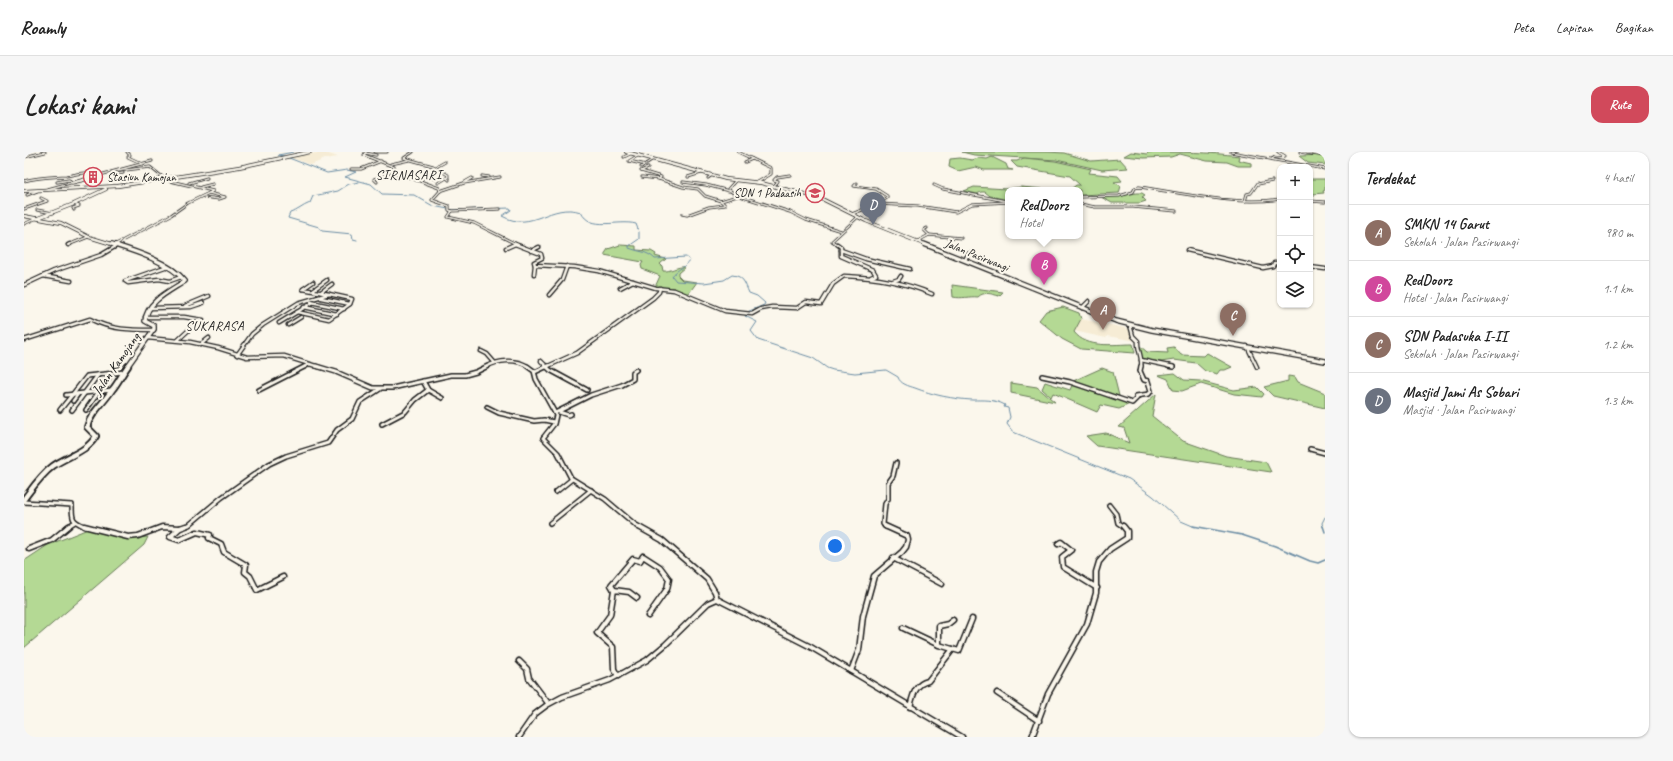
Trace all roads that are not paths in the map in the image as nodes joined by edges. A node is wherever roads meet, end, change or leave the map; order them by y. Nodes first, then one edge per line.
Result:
1 (45, 152) edge
2 (127, 152) edge
3 (310, 152) edge
4 (387, 152) edge
5 (413, 152) edge
6 (626, 152) edge
7 (738, 152) edge
8 (1231, 152) edge
9 (1278, 152) edge
10 (1300, 152) edge
11 (366, 153) edge
12 (376, 153) edge
13 (632, 153) junction
14 (639, 155) junction
15 (1325, 156) edge
16 (24, 157) edge
17 (624, 157) dead end
18 (653, 159) junction
19 (752, 159) junction
20 (1272, 159) junction
21 (410, 160) junction
22 (381, 161) junction
23 (152, 162) dead end
24 (445, 162) dead end
25 (745, 162) dead end
26 (143, 164) junction
27 (390, 165) junction
28 (646, 165) junction
29 (436, 167) junction
30 (641, 167) dead end
31 (440, 168) junction
32 (443, 168) dead end
33 (648, 168) dead end
34 (351, 169) dead end
35 (1325, 169) edge
36 (119, 172) junction
37 (701, 172) junction
38 (123, 173) dead end
39 (423, 173) dead end
40 (391, 174) junction
41 (98, 175) junction
42 (113, 175) dead end
43 (432, 175) dead end
44 (712, 175) junction
45 (790, 175) dead end
46 (93, 176) junction
47 (428, 176) junction
48 (482, 176) dead end
49 (500, 177) dead end
50 (642, 177) dead end
51 (688, 177) dead end
52 (164, 178) junction
53 (206, 178) dead end
54 (472, 178) dead end
55 (489, 178) junction
56 (708, 178) dead end
57 (448, 179) junction
58 (659, 179) junction
59 (416, 180) junction
60 (436, 180) dead end
61 (736, 180) junction
62 (24, 182) edge
63 (58, 182) dead end
64 (72, 182) junction
65 (378, 182) dead end
66 (683, 182) dead end
67 (758, 182) junction
68 (857, 182) dead end
69 (1272, 182) dead end
70 (69, 183) junction
71 (438, 183) dead end
72 (464, 183) junction
73 (187, 184) junction
74 (213, 184) dead end
75 (934, 185) dead end
76 (774, 186) junction
77 (109, 187) junction
78 (201, 187) junction
79 (451, 188) junction
80 (24, 191) edge
81 (36, 191) junction
82 (43, 191) junction
83 (440, 191) junction
84 (729, 191) junction
85 (446, 192) dead end
86 (209, 193) junction
87 (26, 195) dead end
88 (737, 195) junction
89 (203, 196) junction
90 (1083, 197) edge
91 (41, 198) dead end
92 (1277, 199) edge
93 (722, 201) junction
94 (1245, 201) junction
95 (1313, 201) edge
96 (1005, 202) edge
97 (1005, 202) edge
98 (1325, 202) edge
99 (74, 204) junction
100 (877, 204) junction
101 (1083, 204) edge
102 (24, 209) edge
103 (450, 209) junction
104 (500, 209) dead end
105 (37, 210) dead end
106 (74, 210) dead end
107 (1176, 211) dead end
108 (53, 212) junction
109 (682, 214) dead end
110 (852, 214) junction
111 (24, 216) edge
112 (858, 217) junction
113 (38, 218) junction
114 (161, 220) junction
115 (167, 221) dead end
116 (24, 224) edge
117 (927, 228) dead end
118 (841, 231) junction
119 (929, 235) junction
120 (88, 237) junction
121 (961, 238) dead end
122 (918, 241) junction
123 (515, 244) junction
124 (68, 245) dead end
125 (117, 245) junction
126 (539, 247) dead end
127 (506, 248) dead end
128 (841, 250) junction
129 (1187, 250) dead end
130 (531, 251) junction
131 (972, 254) dead end
132 (965, 260) junction
133 (1277, 263) edge
134 (535, 265) junction
135 (567, 266) junction
136 (165, 267) junction
137 (1313, 267) edge
138 (910, 269) dead end
139 (1325, 269) edge
140 (534, 274) dead end
141 (43, 276) junction
142 (901, 276) dead end
143 (181, 277) junction
144 (867, 277) junction
145 (34, 280) junction
146 (327, 280) dead end
147 (38, 281) dead end
148 (71, 281) dead end
149 (633, 281) junction
150 (892, 281) junction
151 (313, 282) dead end
152 (332, 284) dead end
153 (24, 285) edge
154 (620, 288) dead end
155 (660, 288) junction
156 (312, 290) junction
157 (321, 292) junction
158 (345, 293) dead end
159 (329, 294) junction
160 (354, 294) dead end
161 (932, 294) dead end
162 (549, 295) dead end
163 (209, 296) dead end
164 (340, 296) junction
165 (320, 298) junction
166 (349, 298) junction
167 (1089, 301) dead end
168 (310, 302) junction
169 (203, 303) dead end
170 (350, 304) junction
171 (184, 307) junction
172 (304, 307) junction
173 (151, 308) junction
174 (1082, 308) junction
175 (344, 309) junction
176 (297, 312) junction
177 (337, 314) junction
178 (292, 315) junction
179 (145, 317) junction
180 (279, 323) dead end
181 (288, 325) dead end
182 (1130, 325) junction
183 (154, 330) junction
184 (147, 338) junction
185 (209, 338) dead end
186 (24, 340) edge
187 (178, 340) junction
188 (200, 345) junction
189 (1247, 346) junction
190 (481, 351) dead end
191 (237, 355) junction
192 (1141, 360) junction
193 (541, 361) dead end
194 (1325, 361) edge
195 (494, 362) junction
196 (310, 364) junction
197 (1173, 367) dead end
198 (1257, 367) dead end
199 (546, 368) junction
200 (636, 370) dead end
201 (124, 372) junction
202 (534, 372) junction
203 (112, 373) junction
204 (98, 375) junction
205 (1042, 376) dead end
206 (423, 381) junction
207 (380, 389) junction
208 (112, 390) junction
209 (259, 390) dead end
210 (429, 390) junction
211 (587, 390) dead end
212 (99, 391) junction
213 (85, 393) junction
214 (78, 394) junction
215 (66, 395) dead end
216 (72, 395) junction
217 (442, 398) dead end
218 (73, 401) dead end
219 (487, 407) dead end
220 (60, 410) dead end
221 (72, 410) dead end
222 (86, 410) dead end
223 (557, 413) junction
224 (571, 414) dead end
225 (554, 422) junction
226 (382, 424) dead end
227 (1310, 449) dead end
228 (1325, 453) edge
229 (896, 462) dead end
230 (572, 479) junction
231 (591, 490) junction
232 (556, 492) dead end
233 (24, 501) edge
234 (1109, 505) dead end
235 (75, 522) junction
236 (550, 523) dead end
237 (180, 528) junction
238 (1058, 544) dead end
239 (29, 549) dead end
240 (894, 558) junction
241 (283, 577) dead end
242 (942, 584) dead end
243 (1097, 588) junction
244 (614, 590) junction
245 (637, 598) dead end
246 (717, 599) junction
247 (648, 616) dead end
248 (972, 619) dead end
249 (953, 620) dead end
250 (903, 628) dead end
251 (939, 645) junction
252 (953, 649) junction
253 (519, 661) dead end
254 (851, 671) junction
255 (618, 676) junction
256 (997, 692) dead end
257 (548, 703) junction
258 (910, 707) junction
259 (1039, 721) junction
260 (519, 737) edge
261 (962, 737) edge
262 (1032, 737) edge

1 - 16 street
2 - 26 street
3 - 52 main road
4 - 12 street
5 - 21 street
6 - 13 main road, Jalan Pasirwangi
7 - 19 street
8 - 20 street
9 - 20 street
10 - 15 street
11 - 12 street
11 - 22 street
13 - 14 main road, Jalan Pasirwangi
13 - 17 street
14 - 18 main road, Jalan Pasirwangi
14 - 28 street
18 - 28 street
18 - 37 main road, Jalan Pasirwangi
19 - 25 street
19 - 67 street
20 - 35 street
21 - 27 street
21 - 29 street
22 - 27 street
22 - 34 street
23 - 26 street
24 - 29 street
26 - 36 street
27 - 40 street
28 - 30 street
29 - 31 street
29 - 57 street
31 - 32 street
31 - 57 street
33 - 58 street
36 - 38 street
36 - 41 street
36 - 42 street
36 - 52 street
37 - 44 main road, Jalan Pasirwangi
37 - 51 street
39 - 47 street
40 - 59 street
40 - 65 street
41 - 46 street
41 - 70 street
43 - 47 street
44 - 56 street
44 - 61 main road, Jalan Pasirwangi
45 - 76 street
46 - 62 street
46 - 64 street
47 - 59 street
47 - 60 street
48 - 55 street
49 - 55 street
50 - 58 street
52 - 73 street
52 - 77 main road
53 - 73 street
54 - 72 street
55 - 72 street
57 - 71 street
58 - 93 street
59 - 83 street
61 - 67 main road, Jalan Pasirwangi
61 - 84 street
63 - 64 street
64 - 70 street
66 - 84 street
67 - 76 main road, Jalan Pasirwangi
68 - 100 street
69 - 94 street
70 - 82 street
72 - 79 street
73 - 78 street
74 - 78 street
75 - 97 street
76 - 110 main road, Jalan Pasirwangi
77 - 82 main road
77 - 99 main road
78 - 86 street
79 - 83 street
79 - 85 street
80 - 81 main road
81 - 82 main road
81 - 87 street
83 - 103 street
84 - 88 street
86 - 89 street
86 - 89 street
88 - 93 street
88 - 118 street
89 - 114 street
90 - 94 street
91 - 102 street
92 - 94 street
93 - 109 street
95 - 98 street
96 - 100 street
99 - 106 street
99 - 108 main road
100 - 110 street
101 - 107 street
103 - 104 street
103 - 123 street
105 - 108 street
108 - 113 main road
110 - 112 main road, Jalan Pasirwangi
111 - 113 main road
112 - 118 street
112 - 122 main road, Jalan Pasirwangi
113 - 116 street
113 - 120 main road
114 - 115 street
114 - 125 street
117 - 119 street
118 - 128 street
119 - 121 street
119 - 122 street
120 - 124 street
120 - 125 main road
122 - 132 main road, Jalan Pasirwangi
123 - 127 street
123 - 130 street
125 - 136 main road
125 - 141 street
126 - 130 street
128 - 138 street
128 - 144 street
129 - 133 street
130 - 134 street
131 - 132 street
132 - 174 main road, Jalan Pasirwangi
134 - 135 street
134 - 140 street
135 - 149 street
135 - 162 street
136 - 143 main road
136 - 143 street
137 - 139 street
141 - 145 street
141 - 148 street
142 - 150 street
143 - 173 main road, Jalan Kamojang
144 - 150 street
144 - 155 street
145 - 147 street
145 - 153 street
146 - 156 street
149 - 154 street
149 - 155 street
150 - 161 street
151 - 156 street
152 - 157 street
155 - 199 street
156 - 157 street
157 - 159 street
158 - 164 street
159 - 164 street
159 - 165 street
160 - 166 street
163 - 171 street
164 - 166 street
165 - 168 street
165 - 170 street
166 - 170 street
167 - 174 street
168 - 172 street
168 - 175 street
168 - 191 street
169 - 171 street
170 - 175 street
171 - 173 street
172 - 176 street
172 - 177 street
173 - 179 main road, Jalan Kamojang
174 - 182 main road, Jalan Pasirwangi
175 - 177 street
176 - 177 street
176 - 178 street
178 - 180 street
178 - 181 street
179 - 183 main road, Jalan Kamojang
179 - 187 street
182 - 189 main road, Jalan Pasirwangi
182 - 192 street
183 - 184 main road, Jalan Kamojang
183 - 186 street
184 - 187 street
184 - 201 main road, Jalan Kamojang
185 - 188 street
187 - 188 street
188 - 191 street
189 - 194 main road, Jalan Pasirwangi
189 - 198 street
190 - 195 street
191 - 196 street
192 - 197 street
192 - 205 street
193 - 199 street
195 - 202 street
195 - 206 street
196 - 207 street
196 - 209 street
199 - 202 street
199 - 211 street
200 - 223 street
201 - 203 street
201 - 208 main road, Jalan Kamojang
202 - 223 street
203 - 204 street
203 - 212 street
204 - 213 street
204 - 216 street
206 - 207 street
206 - 210 street
207 - 237 street
208 - 212 street
208 - 233 main road, Jalan Kamojang
210 - 217 street
210 - 226 street
212 - 213 street
212 - 222 street
213 - 214 street
213 - 221 street
214 - 216 street
214 - 218 street
215 - 216 street
216 - 220 street
219 - 225 street
223 - 224 street
223 - 225 street
225 - 230 street
227 - 228 street
229 - 240 street
230 - 231 street
230 - 232 street
231 - 236 street
231 - 246 street
233 - 235 street
234 - 243 street
235 - 237 street
235 - 239 street
237 - 241 street
238 - 243 street
240 - 242 street
240 - 254 street
243 - 259 street
244 - 245 street
244 - 247 street
244 - 255 street
246 - 254 street
246 - 255 street
248 - 252 street
249 - 251 street
250 - 251 street
251 - 252 street
252 - 258 street
253 - 257 street
254 - 258 street
255 - 257 street
256 - 259 street
257 - 260 street
258 - 261 street
259 - 262 street

